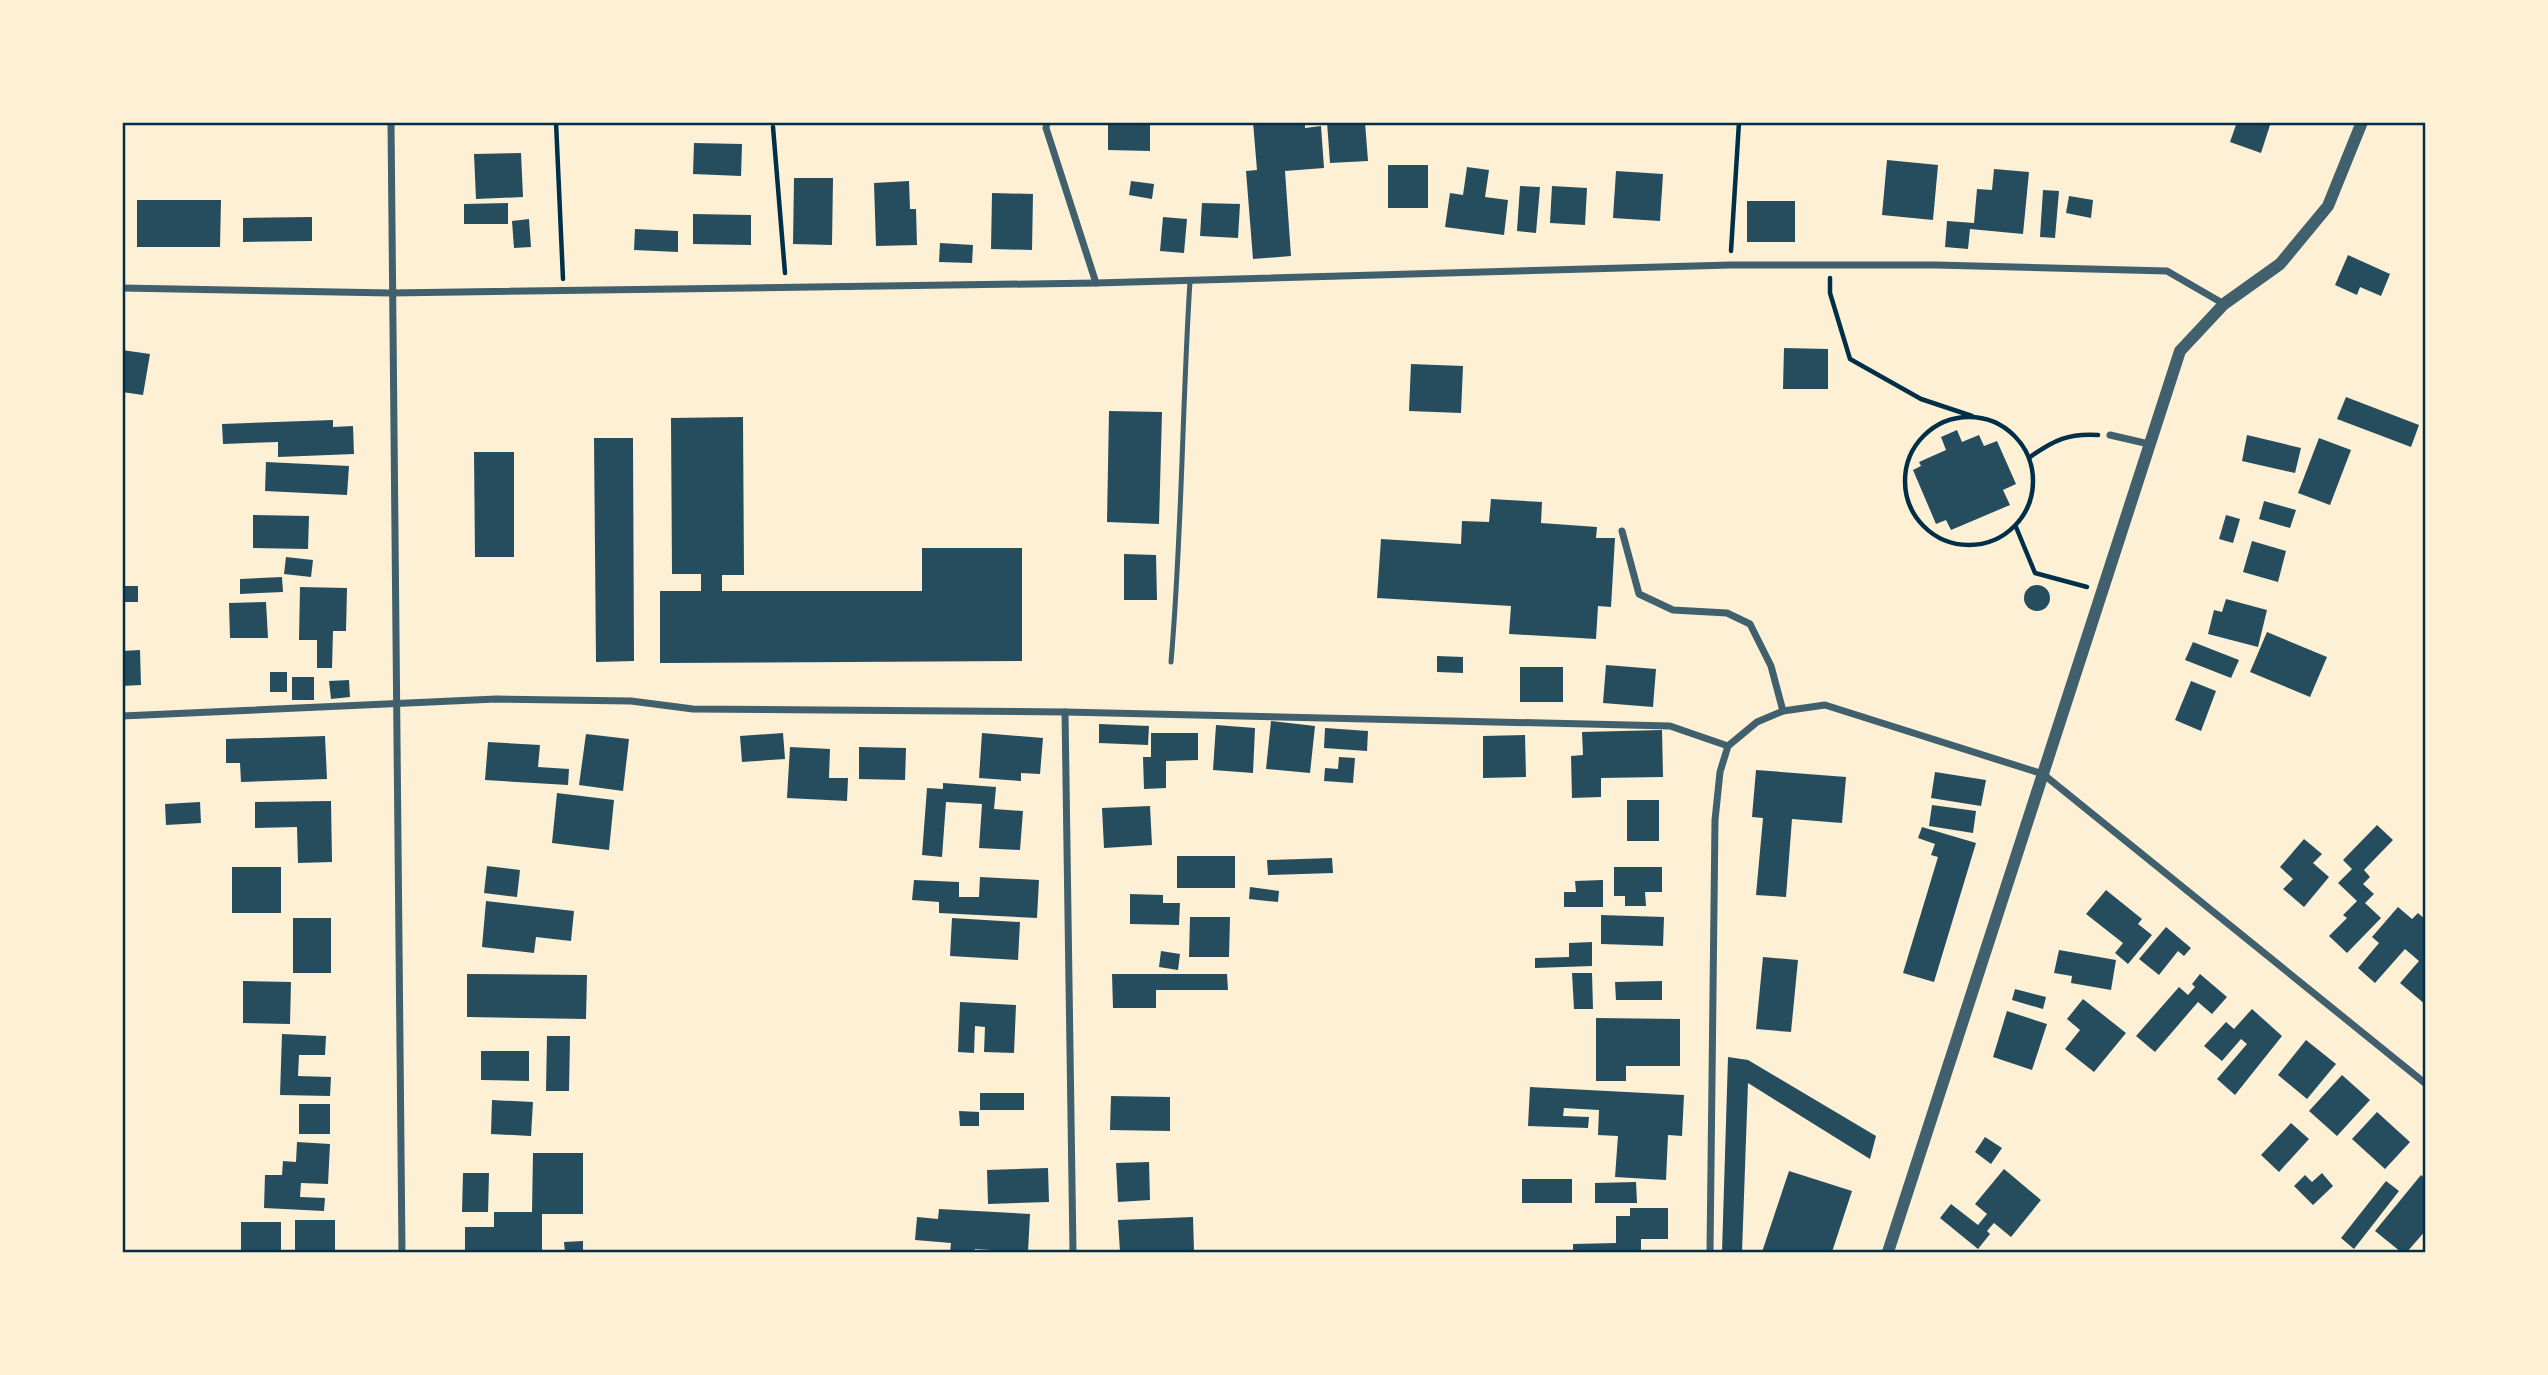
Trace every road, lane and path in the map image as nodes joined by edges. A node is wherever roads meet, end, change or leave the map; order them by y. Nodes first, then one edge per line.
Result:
1 (391, 122) edge
2 (556, 122) edge
3 (1047, 122) edge
4 (1739, 122) edge
5 (2362, 122) edge
6 (772, 127) dead end
7 (1730, 265) junction
8 (1830, 265) junction
9 (1190, 281) junction
10 (1097, 283) junction
11 (786, 287) junction
12 (122, 288) edge
13 (563, 290) junction
14 (391, 293) junction
15 (2224, 304) junction
16 (1972, 416) junction
17 (2110, 435) joint
18 (2150, 444) junction
19 (2030, 457) junction
20 (2016, 527) junction
21 (1622, 531) dead end
22 (2102, 591) junction
23 (1171, 662) dead end
24 (397, 704) junction
25 (1783, 711) junction
26 (1065, 712) junction
27 (122, 716) edge
28 (1728, 746) junction
29 (2043, 774) junction
30 (2426, 1084) edge
31 (401, 1252) edge
32 (1073, 1252) edge
33 (1710, 1252) edge
34 (1888, 1252) edge

1 - 14 street
2 - 13 path
3 - 10 street
4 - 7 path
5 - 15 street
6 - 11 path
7 - 8 street
7 - 9 street
8 - 15 street
8 - 16 path
9 - 10 street
9 - 23 lane
10 - 11 street
11 - 13 street
12 - 14 street
13 - 14 street
14 - 24 street
15 - 18 street
16 - 19 path
16 - 20 path
17 - 18 street
17 - 19 path
18 - 22 street
19 - 20 path
20 - 22 path
21 - 25 street
22 - 29 street
24 - 26 street
24 - 27 street
24 - 31 street
25 - 28 street
25 - 29 street
26 - 28 street
26 - 32 street
28 - 33 street
29 - 30 street
29 - 34 street

